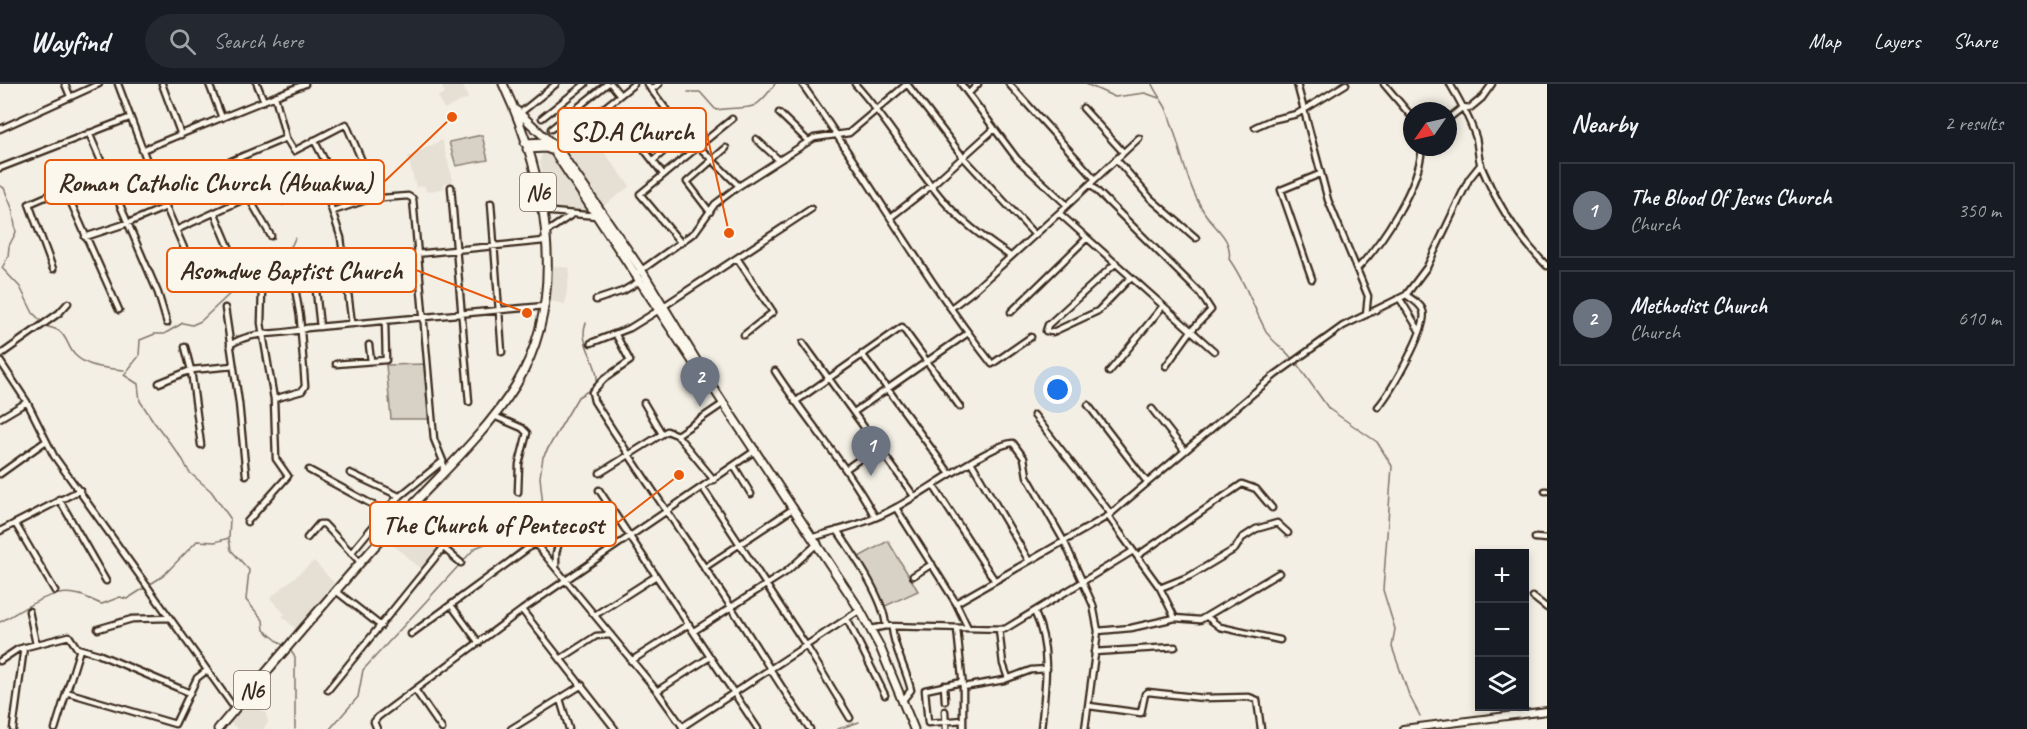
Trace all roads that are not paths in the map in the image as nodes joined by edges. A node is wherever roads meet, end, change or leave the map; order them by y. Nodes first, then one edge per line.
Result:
1 (65, 84) edge
2 (99, 84) edge
3 (118, 84) edge
4 (162, 84) edge
5 (209, 84) edge
6 (257, 84) edge
7 (306, 84) edge
8 (503, 84) edge
9 (556, 84) edge
10 (585, 84) edge
11 (609, 84) edge
12 (634, 84) edge
13 (647, 84) edge
14 (659, 84) edge
15 (802, 84) edge
16 (855, 84) edge
17 (907, 84) edge
18 (961, 84) edge
19 (978, 84) edge
20 (1009, 84) edge
21 (1297, 84) edge
22 (1346, 84) edge
23 (1384, 84) edge
24 (1450, 84) edge
25 (1492, 84) edge
26 (651, 90) junction
27 (969, 93) junction
28 (620, 95) junction
29 (70, 96) junction
30 (275, 96) junction
31 (264, 101) junction
32 (1403, 106) edge
33 (1463, 107) junction
34 (1083, 108) dead end
35 (878, 109) junction
36 (516, 111) junction
37 (668, 111) junction
38 (1304, 111) junction
39 (1457, 112) edge
40 (779, 113) dead end
41 (129, 118) junction
42 (222, 118) junction
43 (542, 118) dead end
44 (732, 119) dead end
45 (676, 122) junction
46 (1255, 128) dead end
47 (0, 129) edge
48 (550, 129) dead end
49 (993, 129) junction
50 (89, 134) junction
51 (181, 135) junction
52 (838, 135) junction
53 (286, 138) junction
54 (1138, 138) dead end
55 (756, 139) dead end
56 (314, 140) junction
57 (808, 141) junction
58 (553, 144) junction
59 (526, 146) junction
60 (698, 146) junction
61 (540, 148) junction
62 (726, 148) dead end
63 (644, 149) junction
64 (142, 150) junction
65 (1123, 152) junction
66 (1419, 156) edge
67 (963, 157) junction
68 (1116, 159) junction
69 (712, 160) junction
70 (779, 160) junction
71 (531, 161) junction
72 (653, 161) junction
73 (1481, 164) junction
74 (0, 168) edge
75 (105, 171) junction
76 (663, 174) junction
77 (1320, 174) junction
78 (1095, 179) junction
79 (1090, 184) junction
80 (275, 185) dead end
81 (932, 185) junction
82 (324, 186) junction
83 (739, 186) junction
84 (64, 187) junction
85 (451, 187) dead end
86 (160, 191) junction
87 (249, 198) junction
88 (378, 198) junction
89 (284, 201) dead end
90 (491, 203) dead end
91 (1067, 206) junction
92 (166, 207) junction
93 (811, 209) dead end
94 (333, 211) junction
95 (541, 211) junction
96 (710, 212) junction
97 (1059, 213) junction
98 (215, 214) junction
99 (570, 216) junction
100 (597, 216) junction
101 (891, 217) junction
102 (128, 223) junction
103 (176, 230) junction
104 (1035, 235) junction
105 (271, 236) dead end
106 (85, 237) junction
107 (544, 238) junction
108 (1087, 238) junction
109 (1196, 238) dead end
110 (681, 243) junction
111 (495, 246) junction
112 (456, 251) junction
113 (420, 255) junction
114 (1010, 256) junction
115 (737, 258) junction
116 (346, 261) junction
117 (1116, 263) junction
118 (1547, 266) edge
119 (53, 269) dead end
120 (1357, 269) junction
121 (314, 272) dead end
122 (241, 275) dead end
123 (640, 275) junction
124 (293, 276) dead end
125 (1131, 277) junction
126 (1312, 279) dead end
127 (201, 287) dead end
128 (262, 290) dead end
129 (1406, 295) junction
130 (1400, 299) junction
131 (596, 300) dead end
132 (68, 303) dead end
133 (545, 306) junction
134 (1163, 306) junction
135 (225, 308) dead end
136 (500, 308) junction
137 (661, 308) junction
138 (951, 308) junction
139 (119, 310) dead end
140 (1011, 312) dead end
141 (462, 313) junction
142 (1366, 315) junction
143 (424, 316) junction
144 (385, 322) junction
145 (167, 323) dead end
146 (352, 324) junction
147 (320, 327) junction
148 (301, 330) junction
149 (1419, 330) junction
150 (1191, 332) junction
151 (968, 333) junction
152 (263, 334) junction
153 (616, 335) junction
154 (744, 335) dead end
155 (1032, 337) dead end
156 (591, 343) dead end
157 (803, 343) dead end
158 (230, 345) junction
159 (369, 345) dead end
160 (185, 347) dead end
161 (1214, 351) dead end
162 (502, 352) dead end
163 (862, 354) junction
164 (0, 355) edge
165 (0, 361) edge
166 (928, 361) junction
167 (371, 362) junction
168 (336, 364) dead end
169 (233, 366) junction
170 (1166, 366) dead end
171 (191, 370) junction
172 (775, 371) dead end
173 (1109, 372) dead end
174 (828, 379) junction
175 (159, 383) dead end
176 (888, 388) junction
177 (274, 399) junction
178 (27, 402) junction
179 (469, 402) dead end
180 (795, 402) junction
181 (645, 403) dead end
182 (724, 403) junction
183 (1088, 405) dead end
184 (960, 407) dead end
185 (1378, 407) dead end
186 (1152, 409) dead end
187 (854, 412) junction
188 (1034, 415) dead end
189 (494, 416) junction
190 (0, 418) edge
191 (661, 432) junction
192 (677, 435) junction
193 (46, 441) junction
194 (201, 444) dead end
195 (878, 446) junction
196 (756, 450) junction
197 (1184, 450) junction
198 (628, 455) junction
199 (443, 461) junction
200 (971, 462) junction
201 (734, 466) junction
202 (846, 469) junction
203 (309, 470) dead end
204 (443, 472) junction
205 (350, 473) dead end
206 (600, 473) dead end
207 (0, 474) edge
208 (950, 474) junction
209 (246, 475) dead end
210 (714, 480) junction
211 (1147, 482) junction
212 (933, 485) junction
213 (703, 488) junction
214 (80, 489) junction
215 (599, 490) dead end
216 (518, 492) dead end
217 (751, 494) dead end
218 (399, 496) junction
219 (914, 496) junction
220 (59, 499) junction
221 (608, 504) junction
222 (794, 508) junction
223 (896, 508) junction
224 (1272, 508) dead end
225 (384, 511) junction
226 (666, 513) junction
227 (404, 514) junction
228 (1109, 515) junction
229 (875, 517) junction
230 (247, 522) dead end
231 (15, 523) junction
232 (837, 530) junction
233 (0, 531) edge
234 (1288, 533) dead end
235 (307, 538) dead end
236 (631, 538) junction
237 (1535, 538) dead end
238 (1547, 539) edge
239 (816, 540) junction
240 (739, 543) junction
241 (1065, 543) junction
242 (443, 548) junction
243 (1133, 551) junction
244 (351, 554) junction
245 (1137, 556) junction
246 (1029, 561) junction
247 (360, 562) junction
248 (461, 563) dead end
249 (932, 564) junction
250 (556, 568) junction
251 (704, 568) junction
252 (1279, 573) dead end
253 (656, 576) junction
254 (913, 576) dead end
255 (106, 581) dead end
256 (995, 581) junction
257 (566, 582) junction
258 (1083, 582) junction
259 (767, 584) junction
260 (1160, 588) junction
261 (55, 591) dead end
262 (336, 591) junction
263 (1533, 597) dead end
264 (956, 603) junction
265 (451, 605) junction
266 (732, 608) junction
267 (1547, 608) edge
268 (522, 610) junction
269 (860, 610) junction
270 (29, 611) dead end
271 (1171, 611) junction
272 (1215, 612) junction
273 (1035, 613) junction
274 (595, 615) junction
275 (1207, 617) junction
276 (170, 618) junction
277 (1169, 618) junction
278 (1175, 618) junction
279 (847, 619) junction
280 (601, 621) junction
281 (688, 624) junction
282 (381, 626) junction
283 (889, 627) junction
284 (1220, 627) junction
285 (968, 628) junction
286 (98, 629) dead end
287 (871, 629) junction
288 (957, 629) junction
289 (999, 629) junction
290 (694, 631) junction
291 (1098, 631) junction
292 (411, 634) dead end
293 (611, 635) junction
294 (596, 636) junction
295 (1280, 640) dead end
296 (479, 643) junction
297 (36, 644) junction
298 (24, 647) junction
299 (807, 647) junction
300 (1175, 647) dead end
301 (80, 649) junction
302 (1094, 652) junction
303 (711, 657) junction
304 (562, 658) junction
305 (0, 661) edge
306 (631, 661) junction
307 (771, 669) junction
308 (1047, 669) junction
309 (206, 671) junction
310 (893, 675) junction
311 (1008, 678) junction
312 (879, 681) junction
313 (962, 684) junction
314 (582, 685) junction
315 (944, 685) junction
316 (328, 690) dead end
317 (416, 691) junction
318 (657, 691) junction
319 (66, 692) junction
320 (734, 692) junction
321 (190, 693) junction
322 (885, 695) dead end
323 (560, 699) junction
324 (903, 700) junction
325 (945, 701) dead end
326 (1089, 706) junction
327 (235, 709) junction
328 (945, 711) dead end
329 (1547, 711) edge
330 (850, 718) dead end
331 (963, 720) junction
332 (946, 722) junction
333 (683, 728) edge
334 (13, 729) edge
335 (55, 729) edge
336 (218, 729) edge
337 (377, 729) edge
338 (442, 729) edge
339 (511, 729) edge
340 (569, 729) edge
341 (615, 729) edge
342 (758, 729) edge
343 (810, 729) edge
344 (914, 729) edge
345 (946, 729) edge
346 (963, 729) edge
347 (1041, 729) edge
348 (1085, 729) edge
349 (1261, 729) edge
350 (1403, 729) edge

1 - 29 street
2 - 29 street
3 - 41 street
4 - 51 street
5 - 42 street
6 - 31 street
7 - 30 street
8 - 36 main road, N6
9 - 36 street
10 - 43 street
11 - 28 street
11 - 48 street
12 - 28 street
13 - 26 street
14 - 26 street
15 - 52 street
16 - 35 street
17 - 35 street
17 - 67 street
18 - 27 street
19 - 27 street
20 - 78 street
21 - 38 street
22 - 38 street
23 - 32 street
24 - 33 street
25 - 33 street
26 - 37 street
27 - 49 street
28 - 58 street
29 - 47 street
30 - 31 street
30 - 53 street
31 - 42 street
33 - 39 street
33 - 73 street
34 - 65 street
35 - 52 street
35 - 81 street
36 - 58 main road
36 - 59 main road, N6
37 - 45 street
37 - 63 street
38 - 46 street
38 - 77 street
40 - 57 street
41 - 50 street
41 - 64 street
42 - 51 street
44 - 60 street
45 - 63 street
45 - 72 street
49 - 67 street
49 - 91 street
50 - 74 street
50 - 75 street
51 - 64 street
52 - 57 street
52 - 101 street
53 - 56 street
53 - 86 street
54 - 65 street
55 - 70 street
56 - 82 street
56 - 88 street
57 - 70 street
58 - 59 main road
58 - 123 main road
59 - 61 main road
59 - 71 main road, N6
60 - 69 street
60 - 76 street
61 - 71 main road
61 - 100 main road
62 - 69 street
63 - 72 street
64 - 86 street
65 - 68 street
66 - 120 street
67 - 81 street
67 - 104 street
68 - 78 street
68 - 109 street
69 - 83 street
69 - 96 street
70 - 83 street
71 - 95 main road, N6
72 - 76 street
73 - 118 street
73 - 129 street
75 - 84 street
75 - 102 street
76 - 110 street
77 - 120 street
77 - 126 street
78 - 79 street
79 - 91 street
79 - 150 street
80 - 87 street
81 - 101 street
81 - 114 street
82 - 89 street
82 - 94 street
83 - 96 street
84 - 106 street
84 - 119 street
85 - 112 street
86 - 92 street
87 - 98 street
87 - 105 street
88 - 94 street
88 - 113 street
90 - 111 street
91 - 97 street
92 - 102 street
92 - 103 street
93 - 115 street
94 - 116 street
95 - 99 street
95 - 107 main road, N6
96 - 110 street
97 - 104 street
97 - 108 street
98 - 103 street
98 - 122 street
99 - 100 street
99 - 107 street
100 - 123 main road
101 - 138 street
102 - 106 street
102 - 145 street
103 - 127 street
104 - 114 street
106 - 139 street
107 - 111 street
107 - 133 main road, N6
108 - 117 street
108 - 140 street
110 - 123 street
111 - 112 street
111 - 136 street
112 - 113 street
112 - 141 street
113 - 116 street
113 - 143 street
114 - 138 street
115 - 137 street
115 - 154 street
116 - 146 street
117 - 125 street
117 - 125 street
120 - 142 street
121 - 147 street
123 - 131 street
123 - 137 main road
124 - 148 street
125 - 134 street
128 - 152 street
129 - 130 street
129 - 149 street
130 - 142 street
130 - 149 street
132 - 164 street
133 - 136 street
133 - 189 main road, N6
134 - 150 street
134 - 173 street
135 - 158 street
136 - 141 street
136 - 162 street
137 - 153 street
137 - 182 main road
138 - 151 street
141 - 143 street
141 - 179 street
142 - 197 street
143 - 144 street
143 - 199 street
144 - 146 street
144 - 167 street
146 - 147 street
147 - 148 street
148 - 152 street
148 - 177 street
149 - 185 street
150 - 161 street
150 - 170 street
151 - 155 street
151 - 166 street
152 - 158 street
152 - 177 street
153 - 156 street
153 - 198 street
157 - 174 street
158 - 169 street
159 - 167 street
160 - 171 street
163 - 166 street
163 - 174 street
163 - 176 street
165 - 178 street
166 - 176 street
166 - 184 street
167 - 168 street
169 - 171 street
169 - 209 street
171 - 175 street
171 - 194 street
172 - 180 street
174 - 180 street
174 - 187 street
176 - 187 street
176 - 208 street
177 - 230 street
178 - 190 street
178 - 193 street
180 - 202 street
181 - 191 street
182 - 192 street
182 - 196 main road
183 - 211 street
186 - 197 street
187 - 195 street
188 - 228 street
189 - 204 main road, N6
189 - 216 street
191 - 192 street
191 - 198 street
192 - 210 street
193 - 207 street
193 - 214 street
195 - 202 street
195 - 219 street
196 - 201 street
196 - 222 main road
197 - 211 street
198 - 206 street
198 - 226 street
199 - 204 street
199 - 218 street
200 - 208 street
200 - 241 street
200 - 246 street
201 - 210 street
201 - 217 street
202 - 229 street
203 - 225 street
204 - 227 main road, N6
205 - 218 street
208 - 212 street
210 - 213 street
211 - 228 street
212 - 219 street
212 - 256 street
213 - 226 street
213 - 240 street
214 - 220 street
214 - 276 street
215 - 221 street
218 - 225 street
219 - 223 street
220 - 231 street
220 - 255 street
221 - 236 street
221 - 250 street
222 - 239 main road
222 - 240 street
223 - 229 street
223 - 249 street
224 - 245 street
225 - 244 street
226 - 236 street
226 - 251 street
227 - 242 street
227 - 247 main road, N6
228 - 241 street
228 - 243 street
229 - 232 street
231 - 233 street
231 - 261 street
232 - 239 street
232 - 283 street
234 - 260 street
235 - 244 street
236 - 253 street
236 - 257 street
237 - 238 street
239 - 259 street
239 - 269 main road
240 - 251 street
240 - 259 street
241 - 246 street
241 - 258 street
242 - 248 street
242 - 282 street
243 - 245 street
243 - 258 street
244 - 247 street
245 - 260 street
246 - 256 street
247 - 262 main road, N6
249 - 254 street
249 - 264 street
250 - 257 street
250 - 265 street
251 - 266 street
252 - 272 street
253 - 274 street
253 - 281 street
256 - 264 street
257 - 268 street
257 - 274 street
258 - 273 street
258 - 291 street
259 - 266 street
259 - 299 street
260 - 271 street
262 - 282 street
262 - 327 main road, N6
263 - 267 street
264 - 285 street
265 - 292 street
265 - 296 street
266 - 290 street
266 - 307 street
268 - 296 street
268 - 304 street
269 - 279 street
269 - 287 main road
270 - 297 street
271 - 277 street
271 - 278 street
272 - 275 street
272 - 284 street
273 - 289 street
273 - 308 street
274 - 280 street
275 - 278 street
275 - 284 street
276 - 286 street
276 - 309 street
277 - 278 street
277 - 291 street
279 - 299 street
279 - 312 street
280 - 293 street
280 - 294 street
281 - 290 street
281 - 306 street
282 - 316 street
283 - 287 street
283 - 288 street
283 - 324 street
284 - 295 street
285 - 288 street
285 - 289 street
287 - 310 main road
288 - 313 street
289 - 311 street
290 - 303 street
291 - 302 street
293 - 294 street
293 - 306 street
294 - 304 street
296 - 317 street
297 - 298 street
297 - 301 street
298 - 305 street
298 - 334 street
299 - 307 street
299 - 330 street
300 - 302 street
301 - 319 street
301 - 321 street
302 - 326 street
303 - 318 street
303 - 320 street
304 - 314 street
306 - 318 street
307 - 320 street
307 - 343 street
308 - 311 street
308 - 347 street
309 - 321 street
309 - 327 street
310 - 312 street
310 - 324 main road
311 - 313 street
312 - 322 street
313 - 315 street
313 - 331 street
314 - 323 street
314 - 341 street
315 - 325 street
315 - 332 street
317 - 337 street
317 - 338 street
318 - 333 street
319 - 321 street
319 - 335 street
320 - 333 street
320 - 342 street
323 - 339 street
323 - 340 street
324 - 344 main road
326 - 348 street
326 - 349 street
327 - 336 main road, N6
328 - 332 street
329 - 350 street
331 - 332 street
331 - 346 street
332 - 345 street

